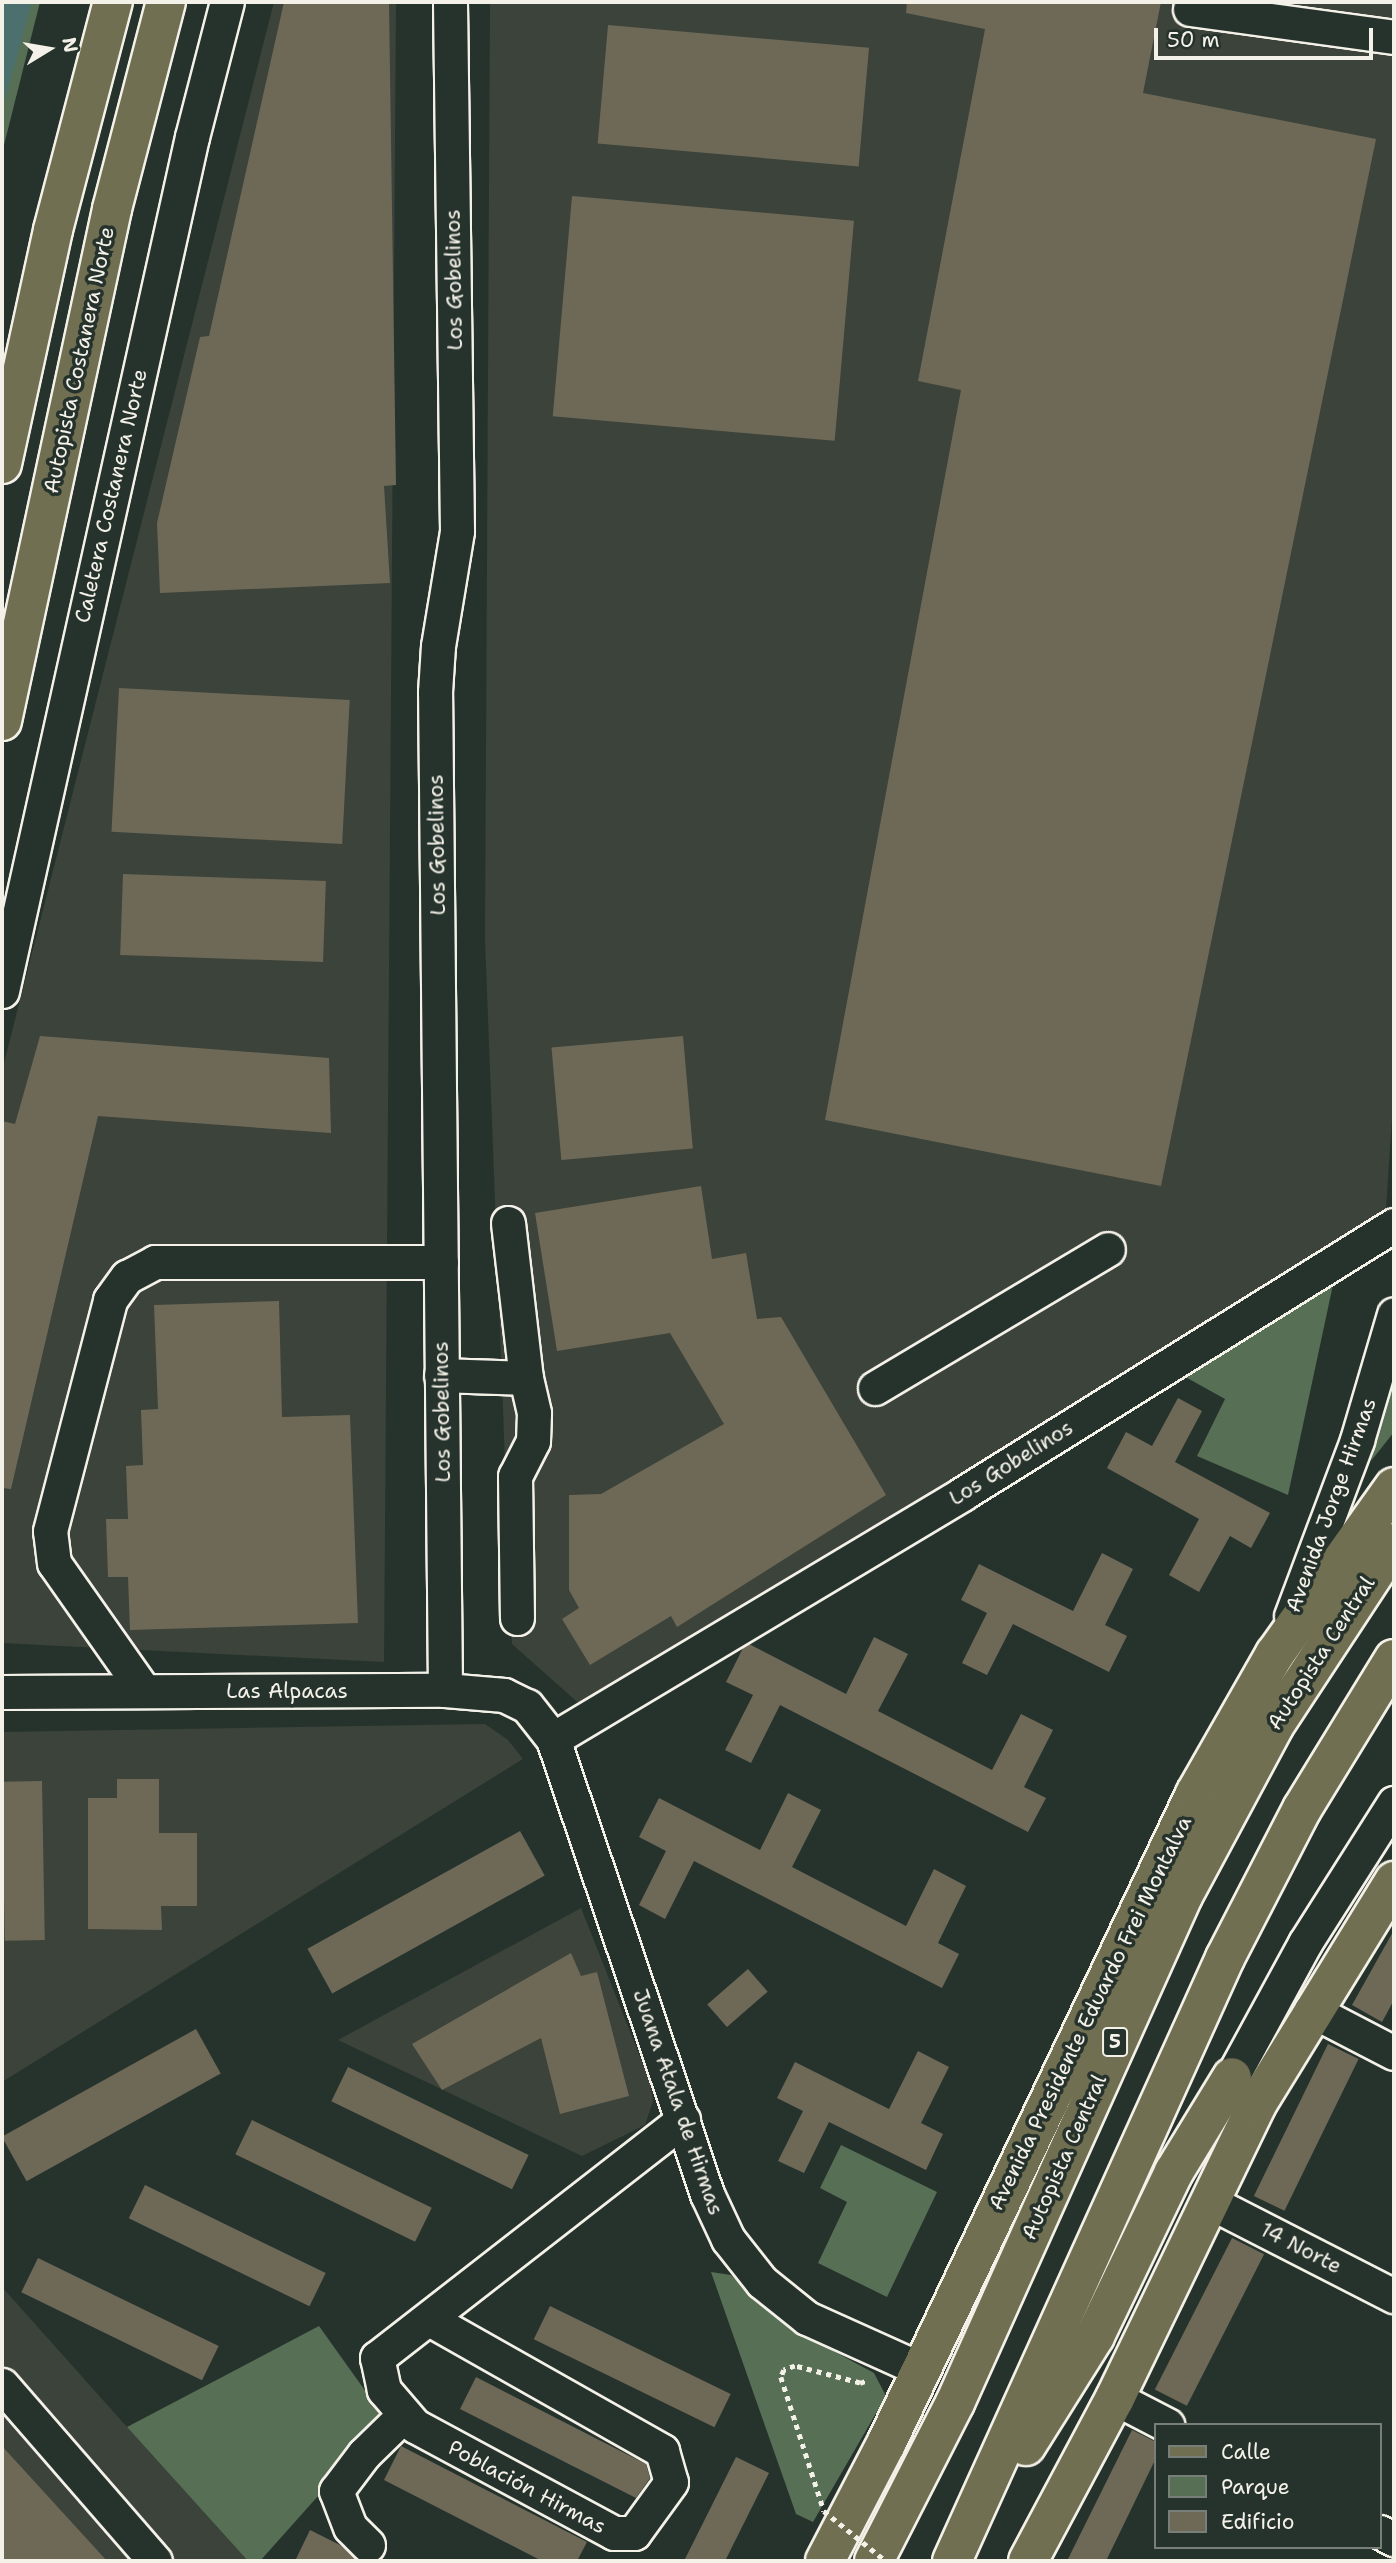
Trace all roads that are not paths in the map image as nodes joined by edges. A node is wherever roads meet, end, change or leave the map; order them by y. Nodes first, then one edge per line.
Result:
1 (113, 2) edge
2 (166, 2) edge
3 (227, 2) edge
4 (450, 2) edge
5 (1190, 9) dead end
6 (1394, 37) edge
7 (2, 464) edge
8 (2, 720) edge
9 (2, 991) edge
10 (508, 1223) dead end
11 (1394, 1225) edge
12 (1108, 1249) dead end
13 (441, 1262) junction
14 (1394, 1314) edge
15 (441, 1375) junction
16 (526, 1378) junction
17 (875, 1388) dead end
18 (1394, 1487) edge
19 (1394, 1543) edge
20 (517, 1618) dead end
21 (1275, 1654) junction
22 (1394, 1659) edge
23 (445, 1690) junction
24 (144, 1691) junction
25 (2, 1692) edge
26 (553, 1739) junction
27 (1394, 1803) edge
28 (1394, 1881) edge
29 (1311, 2010) junction
30 (1394, 2053) edge
31 (1231, 2077) junction
32 (683, 2120) junction
33 (1208, 2201) junction
34 (1394, 2296) edge
35 (429, 2319) junction
36 (922, 2370) junction
37 (2, 2385) edge
38 (1115, 2398) junction
39 (403, 2416) junction
40 (1163, 2423) edge
41 (1059, 2498) junction
42 (974, 2516) junction
43 (368, 2546) dead end
44 (155, 2561) edge
45 (825, 2561) edge
46 (874, 2561) edge
47 (952, 2561) edge
48 (1028, 2561) edge

1 - 7 main road
2 - 8 main road, Autopista Costanera Norte
3 - 9 street, Caletera Costanera Norte
4 - 13 street, Los Gobelinos
5 - 6 street
10 - 16 street
11 - 26 street, Los Gobelinos
12 - 17 street
13 - 15 street, Los Gobelinos
13 - 24 street
14 - 21 street, Avenida Jorge Hirmas
15 - 16 street
15 - 23 street, Los Gobelinos
16 - 20 street
18 - 21 main road, Avenida Presidente Eduardo Frei Montalva
19 - 46 main road, Autopista Central / 5
21 - 36 main road, Avenida Presidente Eduardo Frei Montalva
22 - 42 main road
23 - 24 street, Las Alpacas
23 - 26 street, Las Alpacas
24 - 25 street, Las Alpacas
26 - 32 street, Juana Atala de Hirmas
27 - 31 street
28 - 29 main road
29 - 30 street
29 - 33 main road
31 - 41 main road
31 - 42 main road
32 - 35 street, Población Hirmas
32 - 36 street, Juana Atala de Hirmas
33 - 34 street, 14 Norte
33 - 38 main road
35 - 39 street, Población Hirmas
35 - 39 street, Población Hirmas
36 - 45 main road, Avenida Presidente Eduardo Frei Montalva
37 - 44 street
38 - 40 street
38 - 41 main road
39 - 43 street
41 - 48 main road
42 - 47 main road

